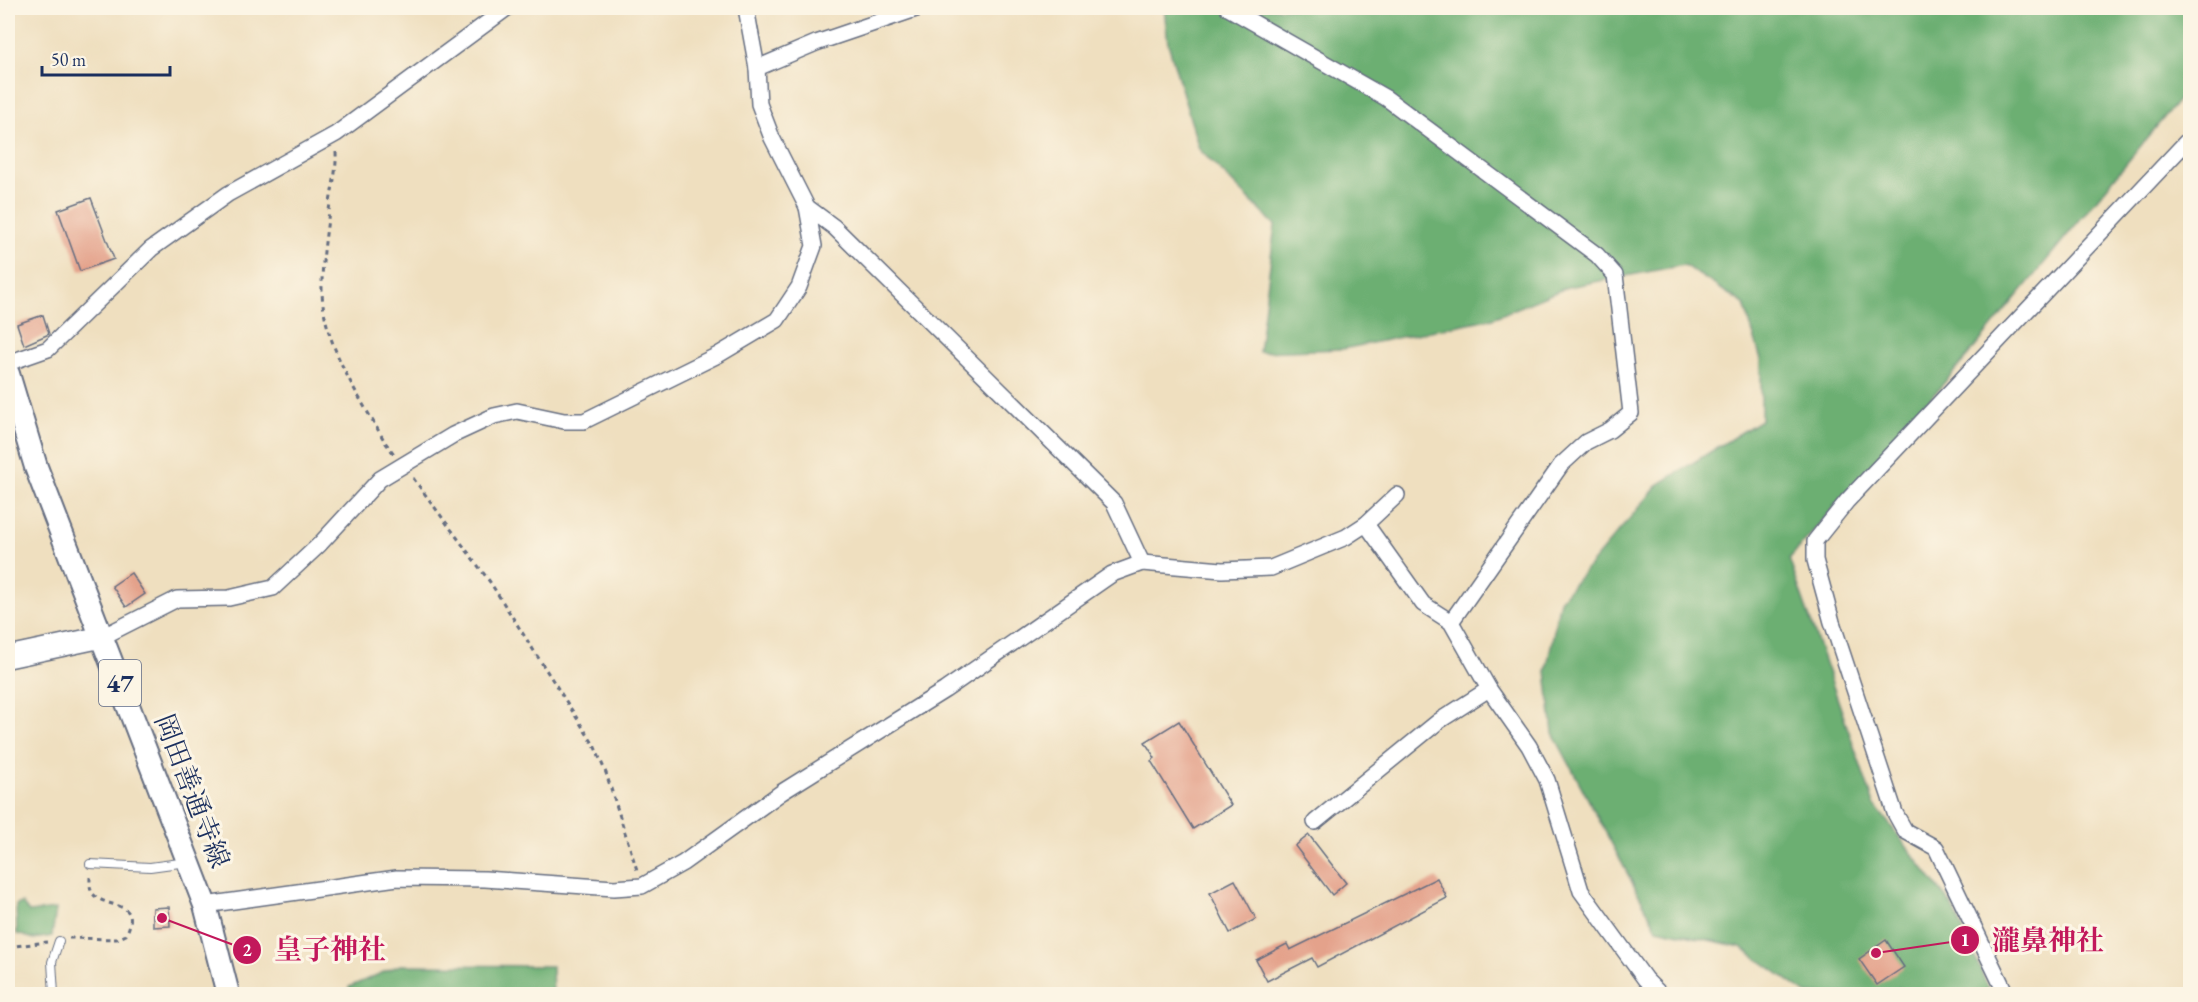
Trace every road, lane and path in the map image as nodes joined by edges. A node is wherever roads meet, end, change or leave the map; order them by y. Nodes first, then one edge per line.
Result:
1 (507, 8) edge
2 (746, 8) edge
3 (919, 8) edge
4 (1228, 8) edge
5 (757, 68) junction
6 (336, 134) junction
7 (2190, 138) edge
8 (807, 207) junction
9 (8, 363) edge
10 (8, 374) edge
11 (398, 459) dead end
12 (412, 477) dead end
13 (1397, 495) dead end
14 (1366, 524) junction
15 (1142, 563) junction
16 (1451, 622) junction
17 (102, 637) junction
18 (8, 657) edge
19 (1489, 689) junction
20 (1315, 822) dead end
21 (188, 862) junction
22 (90, 864) joint
23 (642, 886) junction
24 (205, 905) junction
25 (59, 941) junction
26 (8, 947) edge
27 (1902, 990) dead end
28 (54, 994) edge
29 (228, 994) edge
30 (1660, 994) edge
31 (1905, 994) edge
32 (2006, 994) edge

1 - 6 street
2 - 5 street
3 - 5 street
4 - 16 street
5 - 8 street
6 - 9 street
6 - 11 path
7 - 32 street
8 - 15 street
8 - 17 street
10 - 17 main road, 岡田善通寺線 / 47
12 - 23 path
13 - 14 street
14 - 15 street
14 - 16 street
15 - 23 street
16 - 19 street
17 - 18 street
17 - 21 main road, 岡田善通寺線 / 47
19 - 20 street
19 - 30 street
21 - 22 lane
21 - 24 main road, 岡田善通寺線 / 47
22 - 25 path
23 - 24 street
24 - 29 main road, 岡田善通寺線 / 47
25 - 26 path
25 - 28 lane
27 - 31 path

